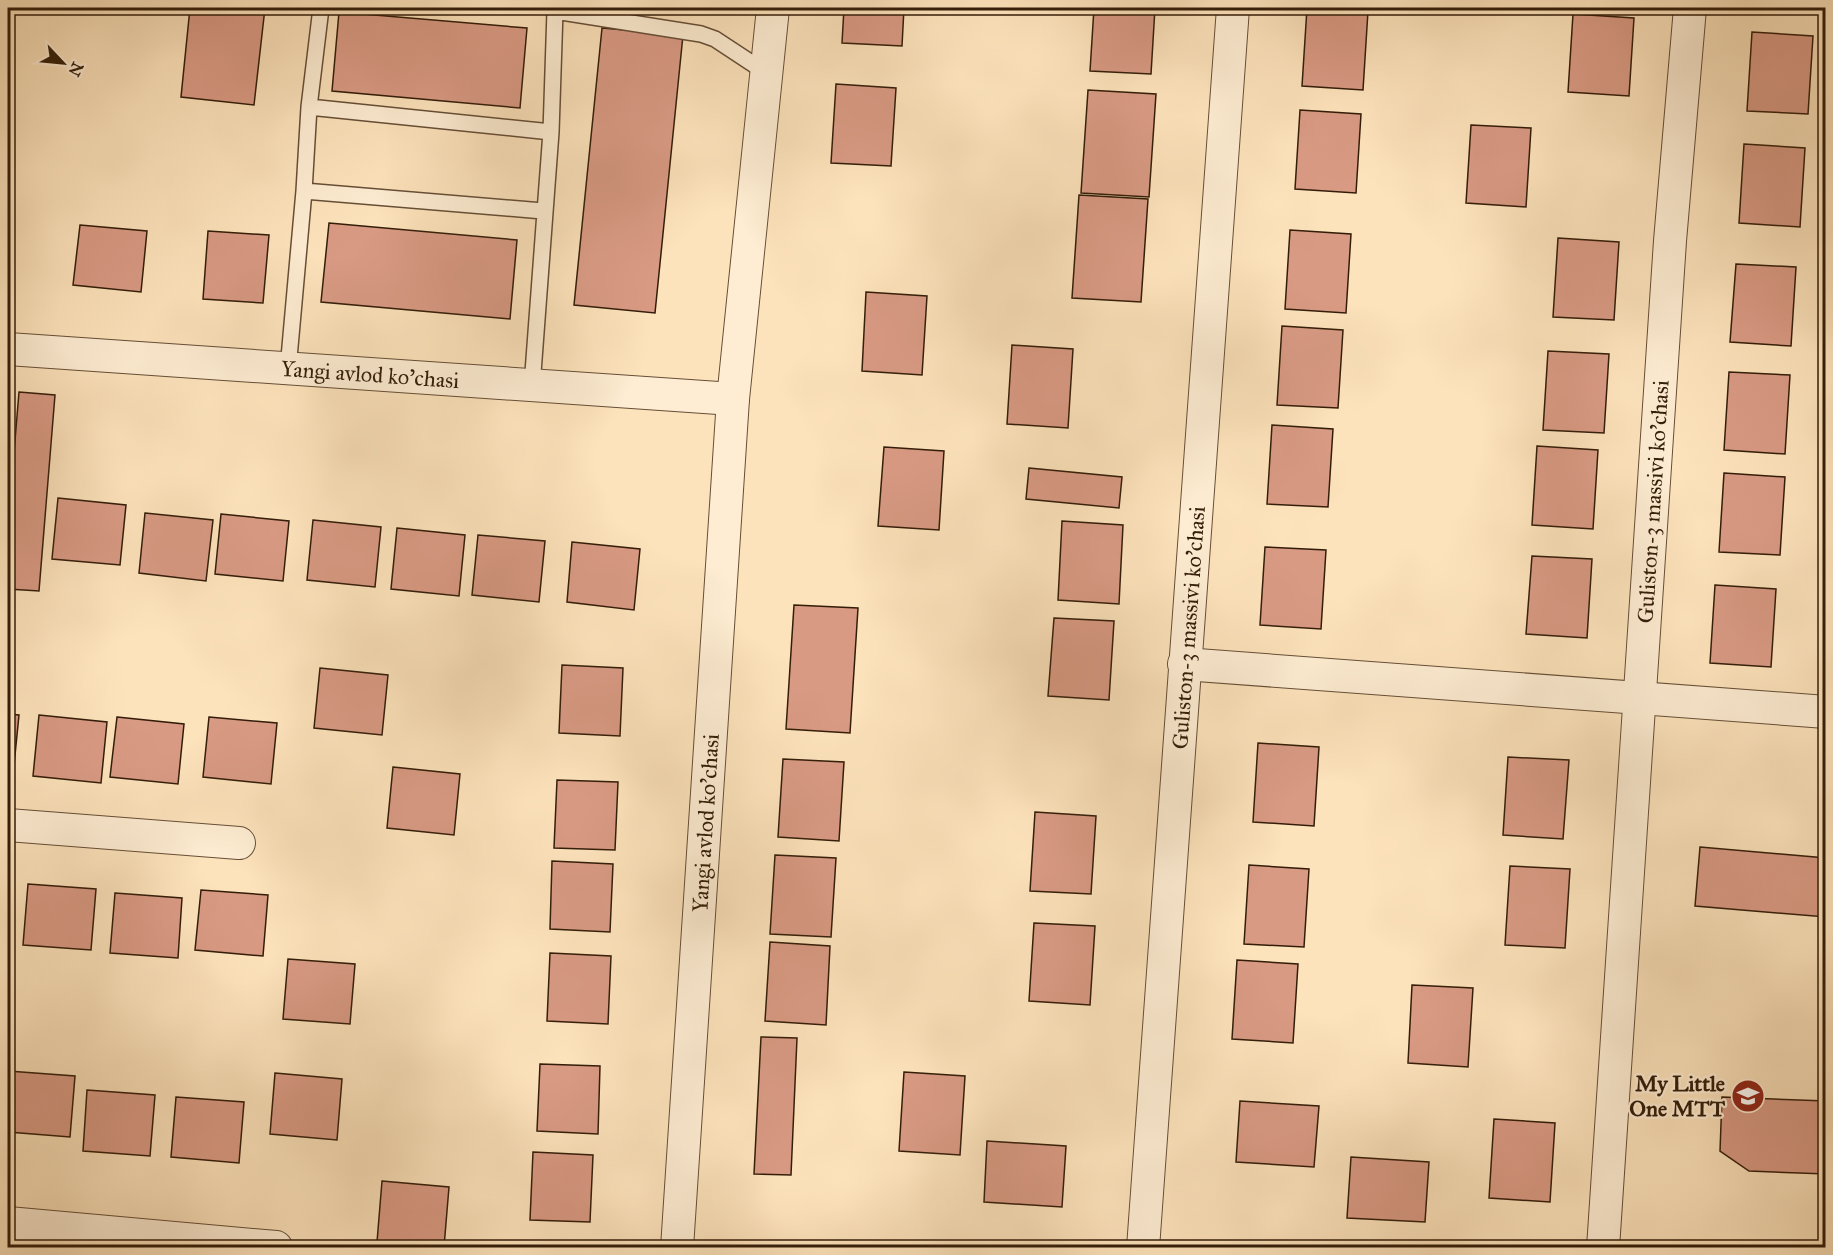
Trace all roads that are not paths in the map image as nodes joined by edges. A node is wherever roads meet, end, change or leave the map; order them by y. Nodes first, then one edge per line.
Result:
1 (321, 8) edge
2 (772, 8) edge
3 (1233, 8) edge
4 (1690, 8) edge
5 (555, 9) edge
6 (765, 72) junction
7 (309, 107) junction
8 (551, 132) junction
9 (304, 191) junction
10 (543, 212) junction
11 (8, 349) edge
12 (288, 369) junction
13 (532, 386) junction
14 (733, 399) junction
15 (1184, 664) junction
16 (1638, 699) junction
17 (1826, 712) edge
18 (8, 825) edge
19 (239, 843) dead end
20 (8, 1223) edge
21 (276, 1247) edge
22 (677, 1248) edge
23 (1143, 1248) edge
24 (1603, 1248) edge

1 - 7 lane
2 - 6 street, Yangi avlod ko'chasi
3 - 15 street, Guliston-3 massivi ko'chasi
4 - 16 street, Guliston-3 massivi ko'chasi
5 - 6 lane
5 - 8 lane
6 - 14 street, Yangi avlod ko'chasi
7 - 8 lane
7 - 9 lane
8 - 10 lane
9 - 10 lane
9 - 12 lane
10 - 13 lane
11 - 12 street, Yangi avlod ko'chasi
12 - 13 street, Yangi avlod ko'chasi
13 - 14 street, Yangi avlod ko'chasi
14 - 22 street, Yangi avlod ko'chasi
15 - 16 street
15 - 23 street, Guliston-3 massivi ko'chasi
16 - 17 street
16 - 24 street, Guliston-3 massivi ko'chasi
18 - 19 street
20 - 21 street

